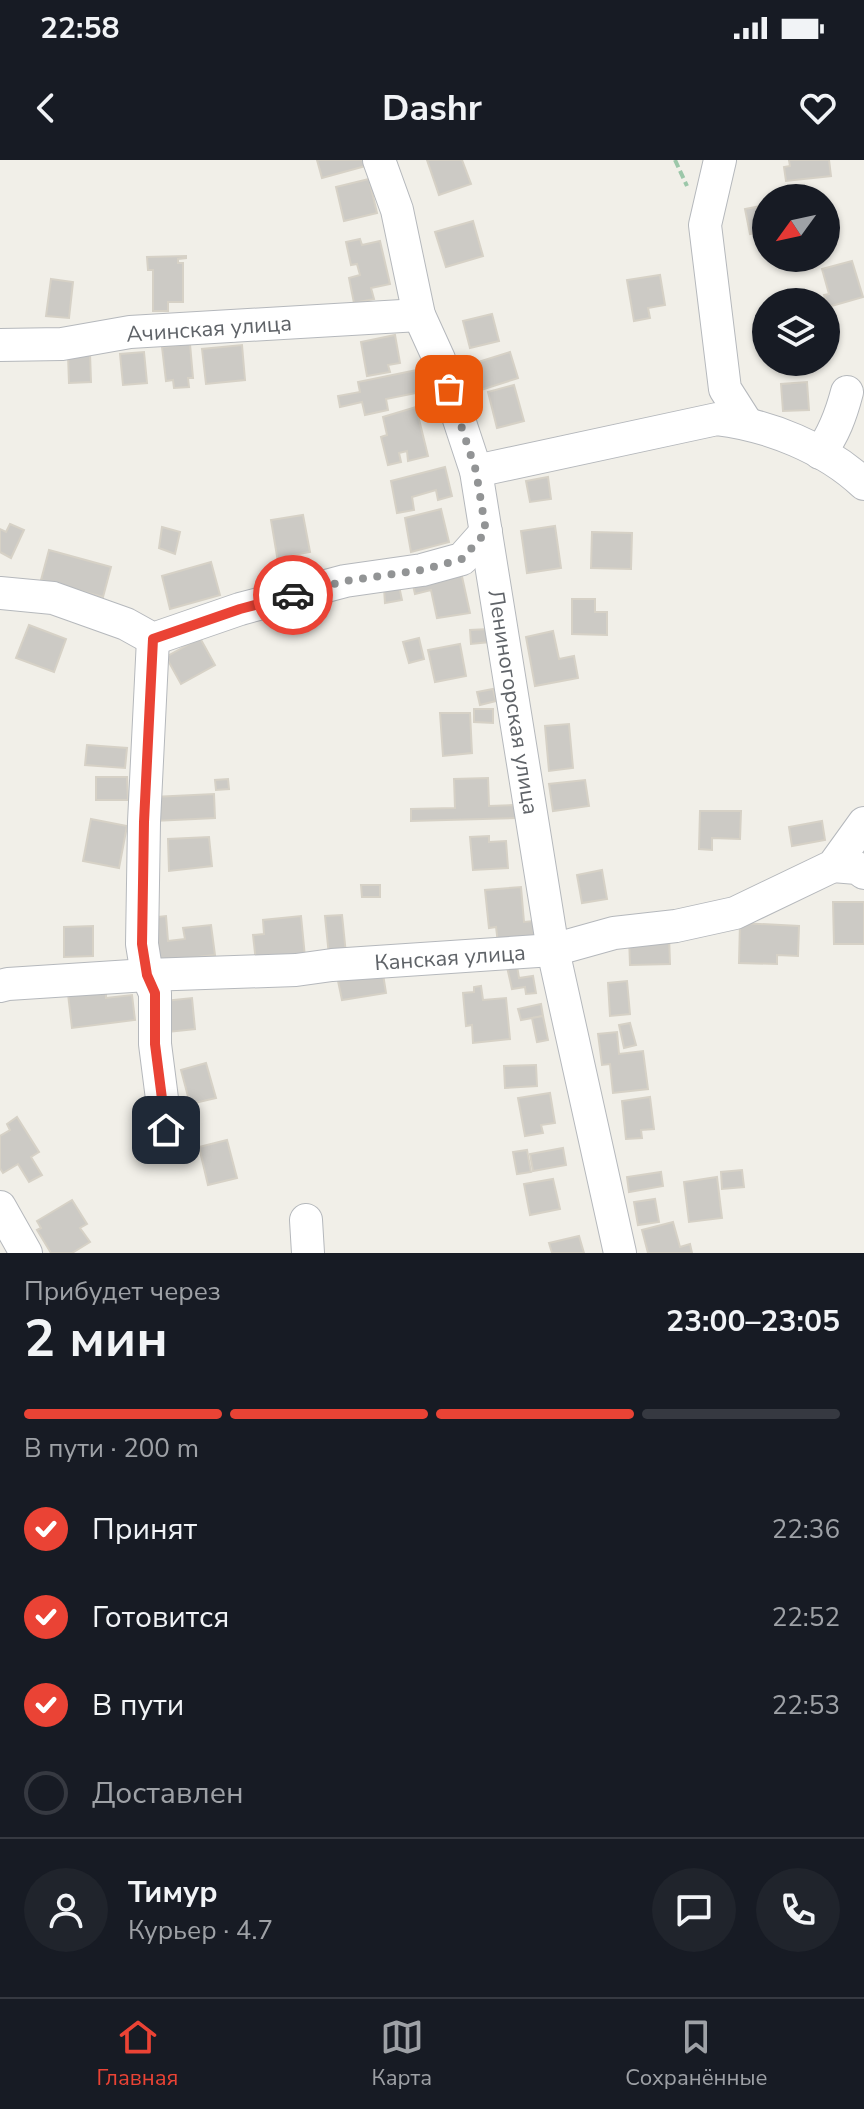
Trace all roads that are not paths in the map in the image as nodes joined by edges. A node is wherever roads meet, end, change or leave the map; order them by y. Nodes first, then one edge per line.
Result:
1 (379, 160) edge
2 (720, 160) edge
3 (419, 315) junction
4 (0, 345) edge
5 (847, 392) dead end
6 (746, 422) junction
7 (820, 453) junction
8 (476, 471) junction
9 (864, 484) edge
10 (486, 532) junction
11 (0, 593) edge
12 (153, 639) junction
13 (864, 823) edge
14 (833, 866) junction
15 (864, 873) edge
16 (553, 950) junction
17 (147, 975) junction
18 (0, 986) edge
19 (166, 1130) dead end
20 (0, 1207) edge
21 (306, 1220) dead end
22 (26, 1253) edge
23 (308, 1253) edge
24 (620, 1253) edge

1 - 3 street, Лениногорская улица
2 - 6 street
3 - 4 street, Ачинская улица
3 - 8 street, Лениногорская улица
5 - 7 street
6 - 7 street
6 - 8 street
7 - 9 street
8 - 10 street, Лениногорская улица
10 - 12 street
10 - 16 street, Лениногорская улица
11 - 12 street
12 - 17 street
13 - 14 street, Канская улица
14 - 15 street
14 - 16 street, Канская улица
16 - 17 street, Канская улица
16 - 24 street, Лениногорская улица
17 - 18 street, Канская улица
17 - 19 street
20 - 22 street
21 - 23 street

